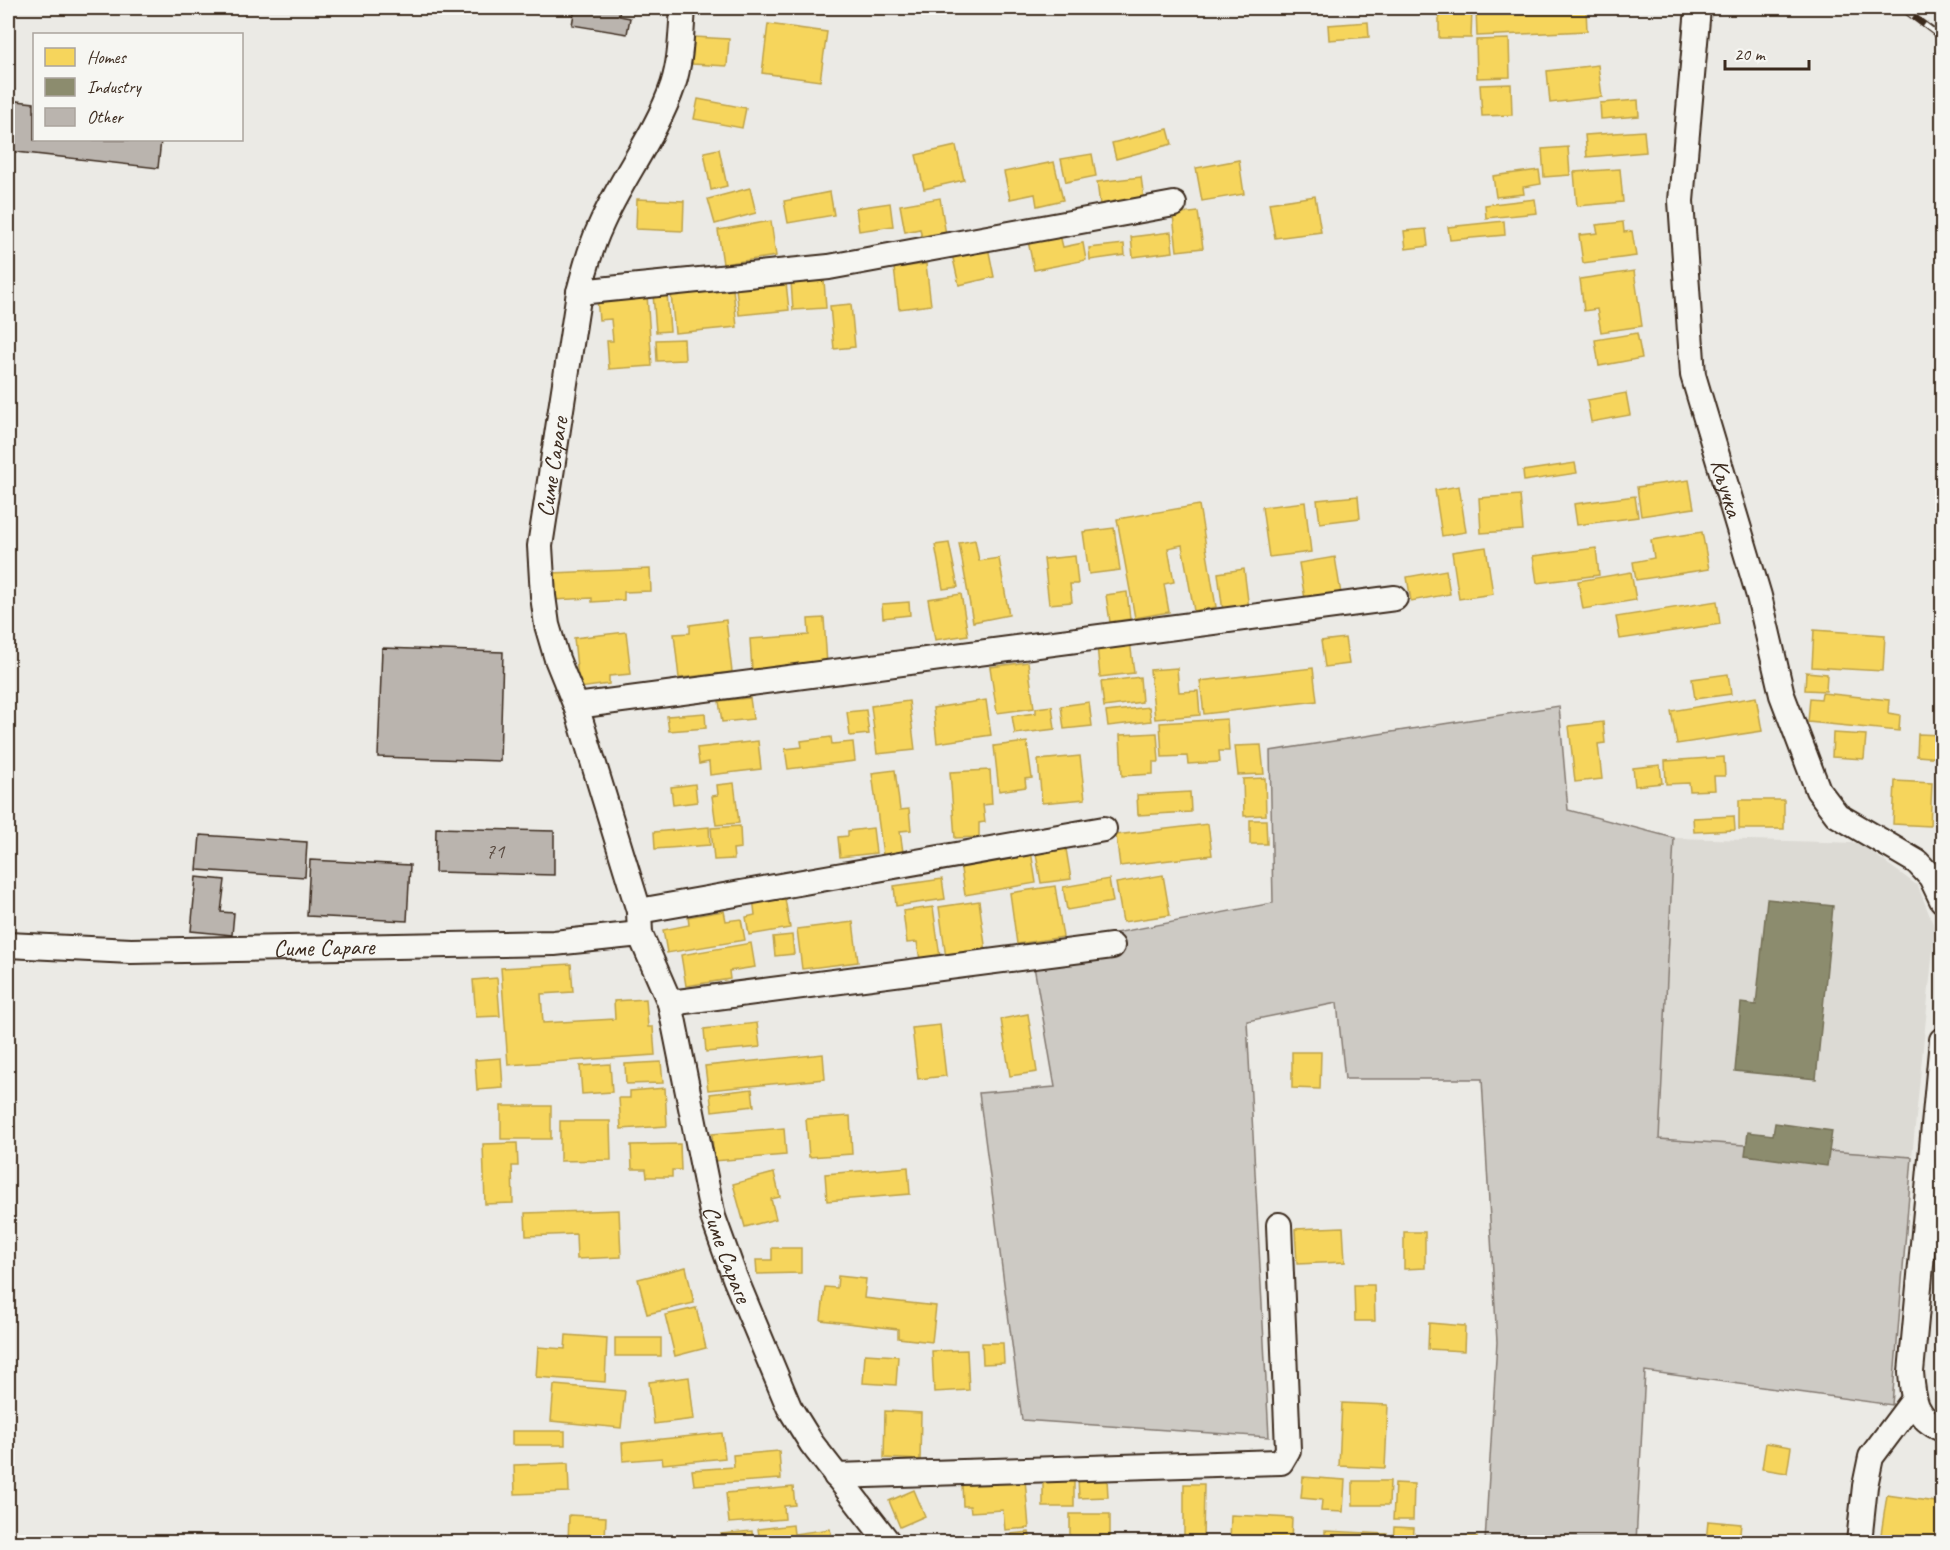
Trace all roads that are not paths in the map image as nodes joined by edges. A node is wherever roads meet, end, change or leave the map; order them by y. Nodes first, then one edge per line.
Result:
1 (683, 8) edge
2 (1698, 8) edge
3 (1174, 204) dead end
4 (579, 292) junction
5 (1395, 598) dead end
6 (576, 706) junction
7 (1104, 829) dead end
8 (1942, 900) edge
9 (639, 923) junction
10 (8, 945) edge
11 (1112, 946) dead end
12 (670, 1003) junction
13 (1942, 1040) edge
14 (1279, 1225) dead end
15 (1913, 1401) junction
16 (1942, 1429) edge
17 (836, 1476) junction
18 (888, 1542) edge
19 (1859, 1542) edge

1 - 4 street, Симе Сараге
2 - 8 street, Кључка
3 - 4 street
4 - 6 street, Симе Сараге
5 - 6 street
6 - 9 street, Симе Сараге
7 - 9 street
9 - 10 street, Симе Сараге
9 - 12 street, Симе Сараге
11 - 12 street
12 - 17 street, Симе Сараге
13 - 15 street
14 - 17 street
15 - 16 street
15 - 19 street
17 - 18 street, Симе Сараге

